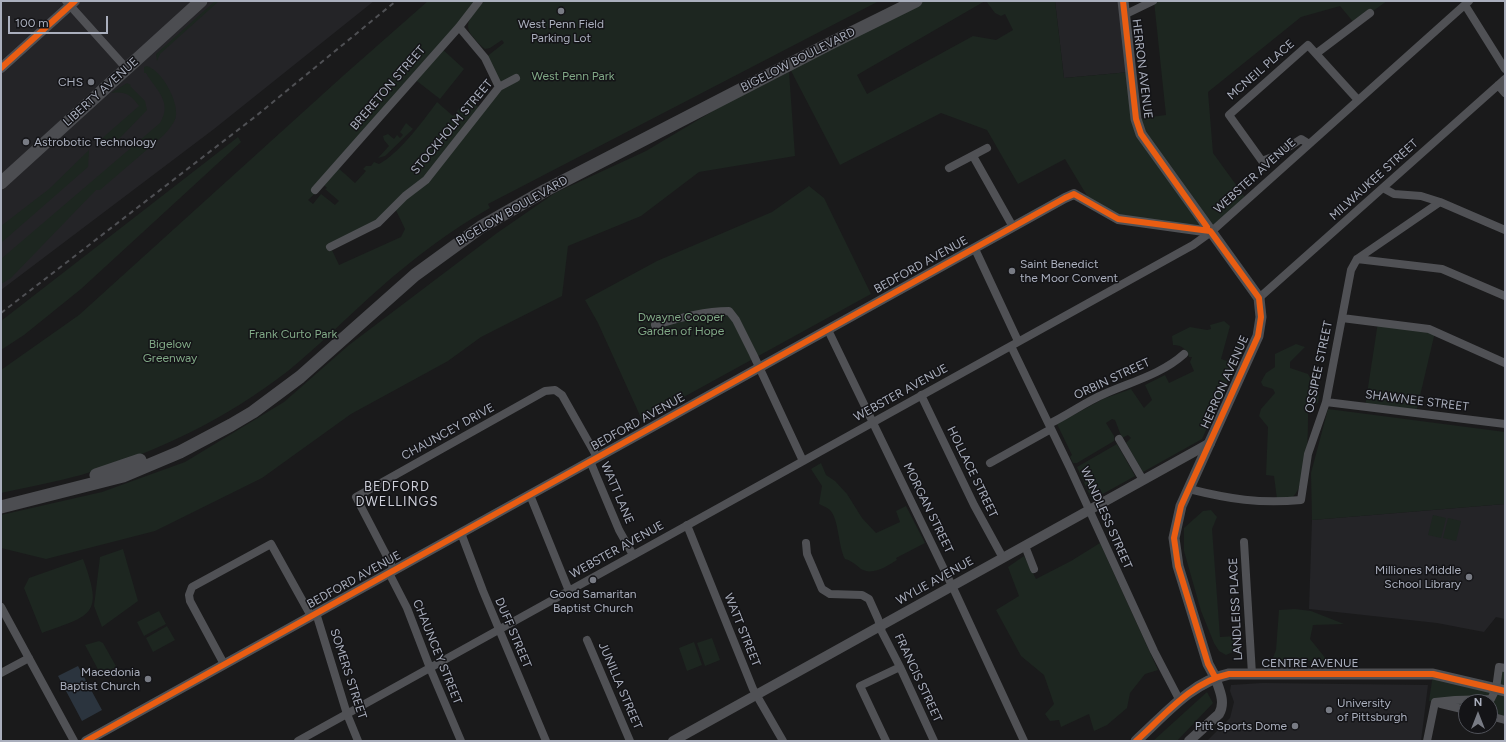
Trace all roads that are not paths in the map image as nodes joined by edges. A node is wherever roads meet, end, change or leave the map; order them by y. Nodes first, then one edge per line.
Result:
1 (201, 1) edge
2 (479, 1) edge
3 (897, 1) edge
4 (916, 1) edge
5 (1123, 1) edge
6 (1153, 1) edge
7 (70, 3) edge
8 (1467, 3) edge
9 (1370, 13) dead end
10 (1124, 15) junction
11 (459, 27) junction
12 (1317, 53) junction
13 (1, 68) edge
14 (127, 69) junction
15 (1505, 69) edge
16 (516, 78) dead end
17 (1505, 79) edge
18 (1498, 85) junction
19 (499, 87) junction
20 (1505, 93) edge
21 (1358, 100) junction
22 (1309, 144) junction
23 (987, 148) dead end
24 (973, 156) junction
25 (949, 168) dead end
26 (3, 177) edge
27 (1383, 188) junction
28 (315, 190) dead end
29 (1440, 202) junction
30 (1012, 227) junction
31 (1505, 230) edge
32 (1211, 232) junction
33 (330, 246) dead end
34 (975, 249) junction
35 (1355, 261) junction
36 (1505, 296) edge
37 (1259, 298) junction
38 (1342, 318) junction
39 (655, 325) dead end
40 (828, 330) junction
41 (1014, 344) junction
42 (1184, 354) dead end
43 (1505, 363) edge
44 (759, 368) junction
45 (921, 395) junction
46 (1326, 402) junction
47 (873, 422) junction
48 (1505, 424) edge
49 (1050, 427) junction
50 (1119, 439) dead end
51 (1210, 443) junction
52 (593, 459) junction
53 (803, 461) junction
54 (990, 463) dead end
55 (1143, 480) junction
56 (1189, 489) junction
57 (530, 495) junction
58 (1, 498) edge
59 (1, 507) edge
60 (1089, 510) junction
61 (686, 526) junction
62 (461, 533) junction
63 (1244, 542) dead end
64 (806, 543) dead end
65 (1024, 546) junction
66 (633, 555) junction
67 (1003, 558) junction
68 (1034, 569) dead end
69 (392, 571) junction
70 (952, 586) junction
71 (569, 591) junction
72 (1, 608) edge
73 (314, 615) junction
74 (880, 626) junction
75 (499, 630) junction
76 (587, 640) dead end
77 (29, 658) junction
78 (224, 664) junction
79 (900, 667) junction
80 (430, 668) junction
81 (1505, 668) edge
82 (1, 673) edge
83 (1252, 674) junction
84 (1215, 677) junction
85 (1501, 690) edge
86 (756, 695) junction
87 (1180, 701) junction
88 (1434, 702) junction
89 (1458, 708) edge
90 (347, 714) junction
91 (74, 741) edge
92 (86, 741) edge
93 (298, 741) edge
94 (358, 741) edge
95 (461, 741) edge
96 (546, 741) edge
97 (630, 741) edge
98 (673, 741) edge
99 (783, 741) edge
100 (886, 741) edge
101 (934, 741) edge
102 (1024, 741) edge
103 (1136, 741) edge
104 (1189, 741) edge
105 (1427, 741) edge

1 - 14 main road, LIBERTY AVENUE
2 - 11 street, BRERETON STREET
3 - 58 main road, BIGELOW BOULEVARD
4 - 59 main road, BIGELOW BOULEVARD
5 - 10 main road, HERRON AVENUE
6 - 10 street
7 - 13 street
7 - 14 street
8 - 15 street
8 - 21 street, WEBSTER AVENUE
9 - 12 street
10 - 32 main road, HERRON AVENUE
11 - 19 street
11 - 28 street, BRERETON STREET
12 - 21 street
12 - 22 street, MCNEIL PLACE
14 - 26 main road, LIBERTY AVENUE
16 - 19 street, STOCKHOLM STREET
17 - 18 street, MILWAUKEE STREET
18 - 20 street
18 - 27 street, MILWAUKEE STREET
19 - 33 street, STOCKHOLM STREET
21 - 22 street, WEBSTER AVENUE
22 - 32 street, WEBSTER AVENUE
23 - 24 street
24 - 25 street
24 - 30 street
27 - 29 street
27 - 37 street, MILWAUKEE STREET
29 - 31 street
29 - 35 street
30 - 32 street, BEDFORD AVENUE
30 - 34 street, BEDFORD AVENUE
32 - 37 main road, HERRON AVENUE
32 - 41 street, WEBSTER AVENUE
34 - 40 street, BEDFORD AVENUE
34 - 41 street, WANDLESS STREET
35 - 36 street
35 - 38 street, OSSIPEE STREET
37 - 51 main road, HERRON AVENUE
38 - 43 street
38 - 46 street, OSSIPEE STREET
39 - 44 street
40 - 44 street, BEDFORD AVENUE
40 - 47 street, MORGAN STREET
41 - 45 street, WEBSTER AVENUE
41 - 49 street, WANDLESS STREET
42 - 49 street, ORBIN STREET
44 - 52 street, BEDFORD AVENUE
44 - 53 street
45 - 47 street, WEBSTER AVENUE
45 - 67 street, HOLLACE STREET
46 - 48 street, SHAWNEE STREET
46 - 56 street, OSSIPEE STREET
47 - 53 street, WEBSTER AVENUE
47 - 70 street, MORGAN STREET
49 - 54 street, ORBIN STREET
49 - 60 street, WANDLESS STREET
50 - 55 street
51 - 55 street, WYLIE AVENUE
51 - 56 main road, HERRON AVENUE
52 - 57 street, BEDFORD AVENUE
52 - 66 street, WATT LANE
52 - 69 street, CHAUNCEY DRIVE
53 - 61 street, WEBSTER AVENUE
55 - 60 street, WYLIE AVENUE
56 - 84 main road, HERRON AVENUE
57 - 62 street, BEDFORD AVENUE
57 - 71 street
60 - 65 street, WYLIE AVENUE
60 - 87 street, WANDLESS STREET
61 - 66 street, WEBSTER AVENUE
61 - 86 street, WATT STREET
62 - 69 street, BEDFORD AVENUE
62 - 75 street, DUFF STREET
63 - 83 street, LANDLEISS PLACE
64 - 74 street, FRANCIS STREET
65 - 67 street, WYLIE AVENUE
65 - 68 street
66 - 71 street, WEBSTER AVENUE
67 - 70 street, WYLIE AVENUE
69 - 73 street, BEDFORD AVENUE
69 - 80 street, CHAUNCEY STREET
70 - 74 street, WYLIE AVENUE
70 - 102 street, MORGAN STREET
71 - 75 street, WEBSTER AVENUE
72 - 77 street
73 - 78 street, BEDFORD AVENUE
73 - 78 street, SOMERS STREET
73 - 90 street, SOMERS STREET
74 - 79 street, FRANCIS STREET
74 - 86 street, WYLIE AVENUE
75 - 80 street, WEBSTER AVENUE
75 - 96 street, DUFF STREET
76 - 97 street, JUNILLA STREET
77 - 82 street
77 - 91 street
78 - 92 street, BEDFORD AVENUE
79 - 100 street
79 - 101 street, FRANCIS STREET
80 - 90 street, WEBSTER AVENUE
80 - 95 street, CHAUNCEY STREET
81 - 85 street
83 - 84 main road, CENTRE AVENUE
83 - 85 main road, CENTRE AVENUE
84 - 87 main road, CENTRE AVENUE
84 - 104 street
85 - 88 street
86 - 98 street, WYLIE AVENUE
86 - 99 street, WATT STREET
87 - 103 main road, CENTRE AVENUE
88 - 89 street
88 - 105 street
90 - 93 street, WEBSTER AVENUE
90 - 94 street, SOMERS STREET

